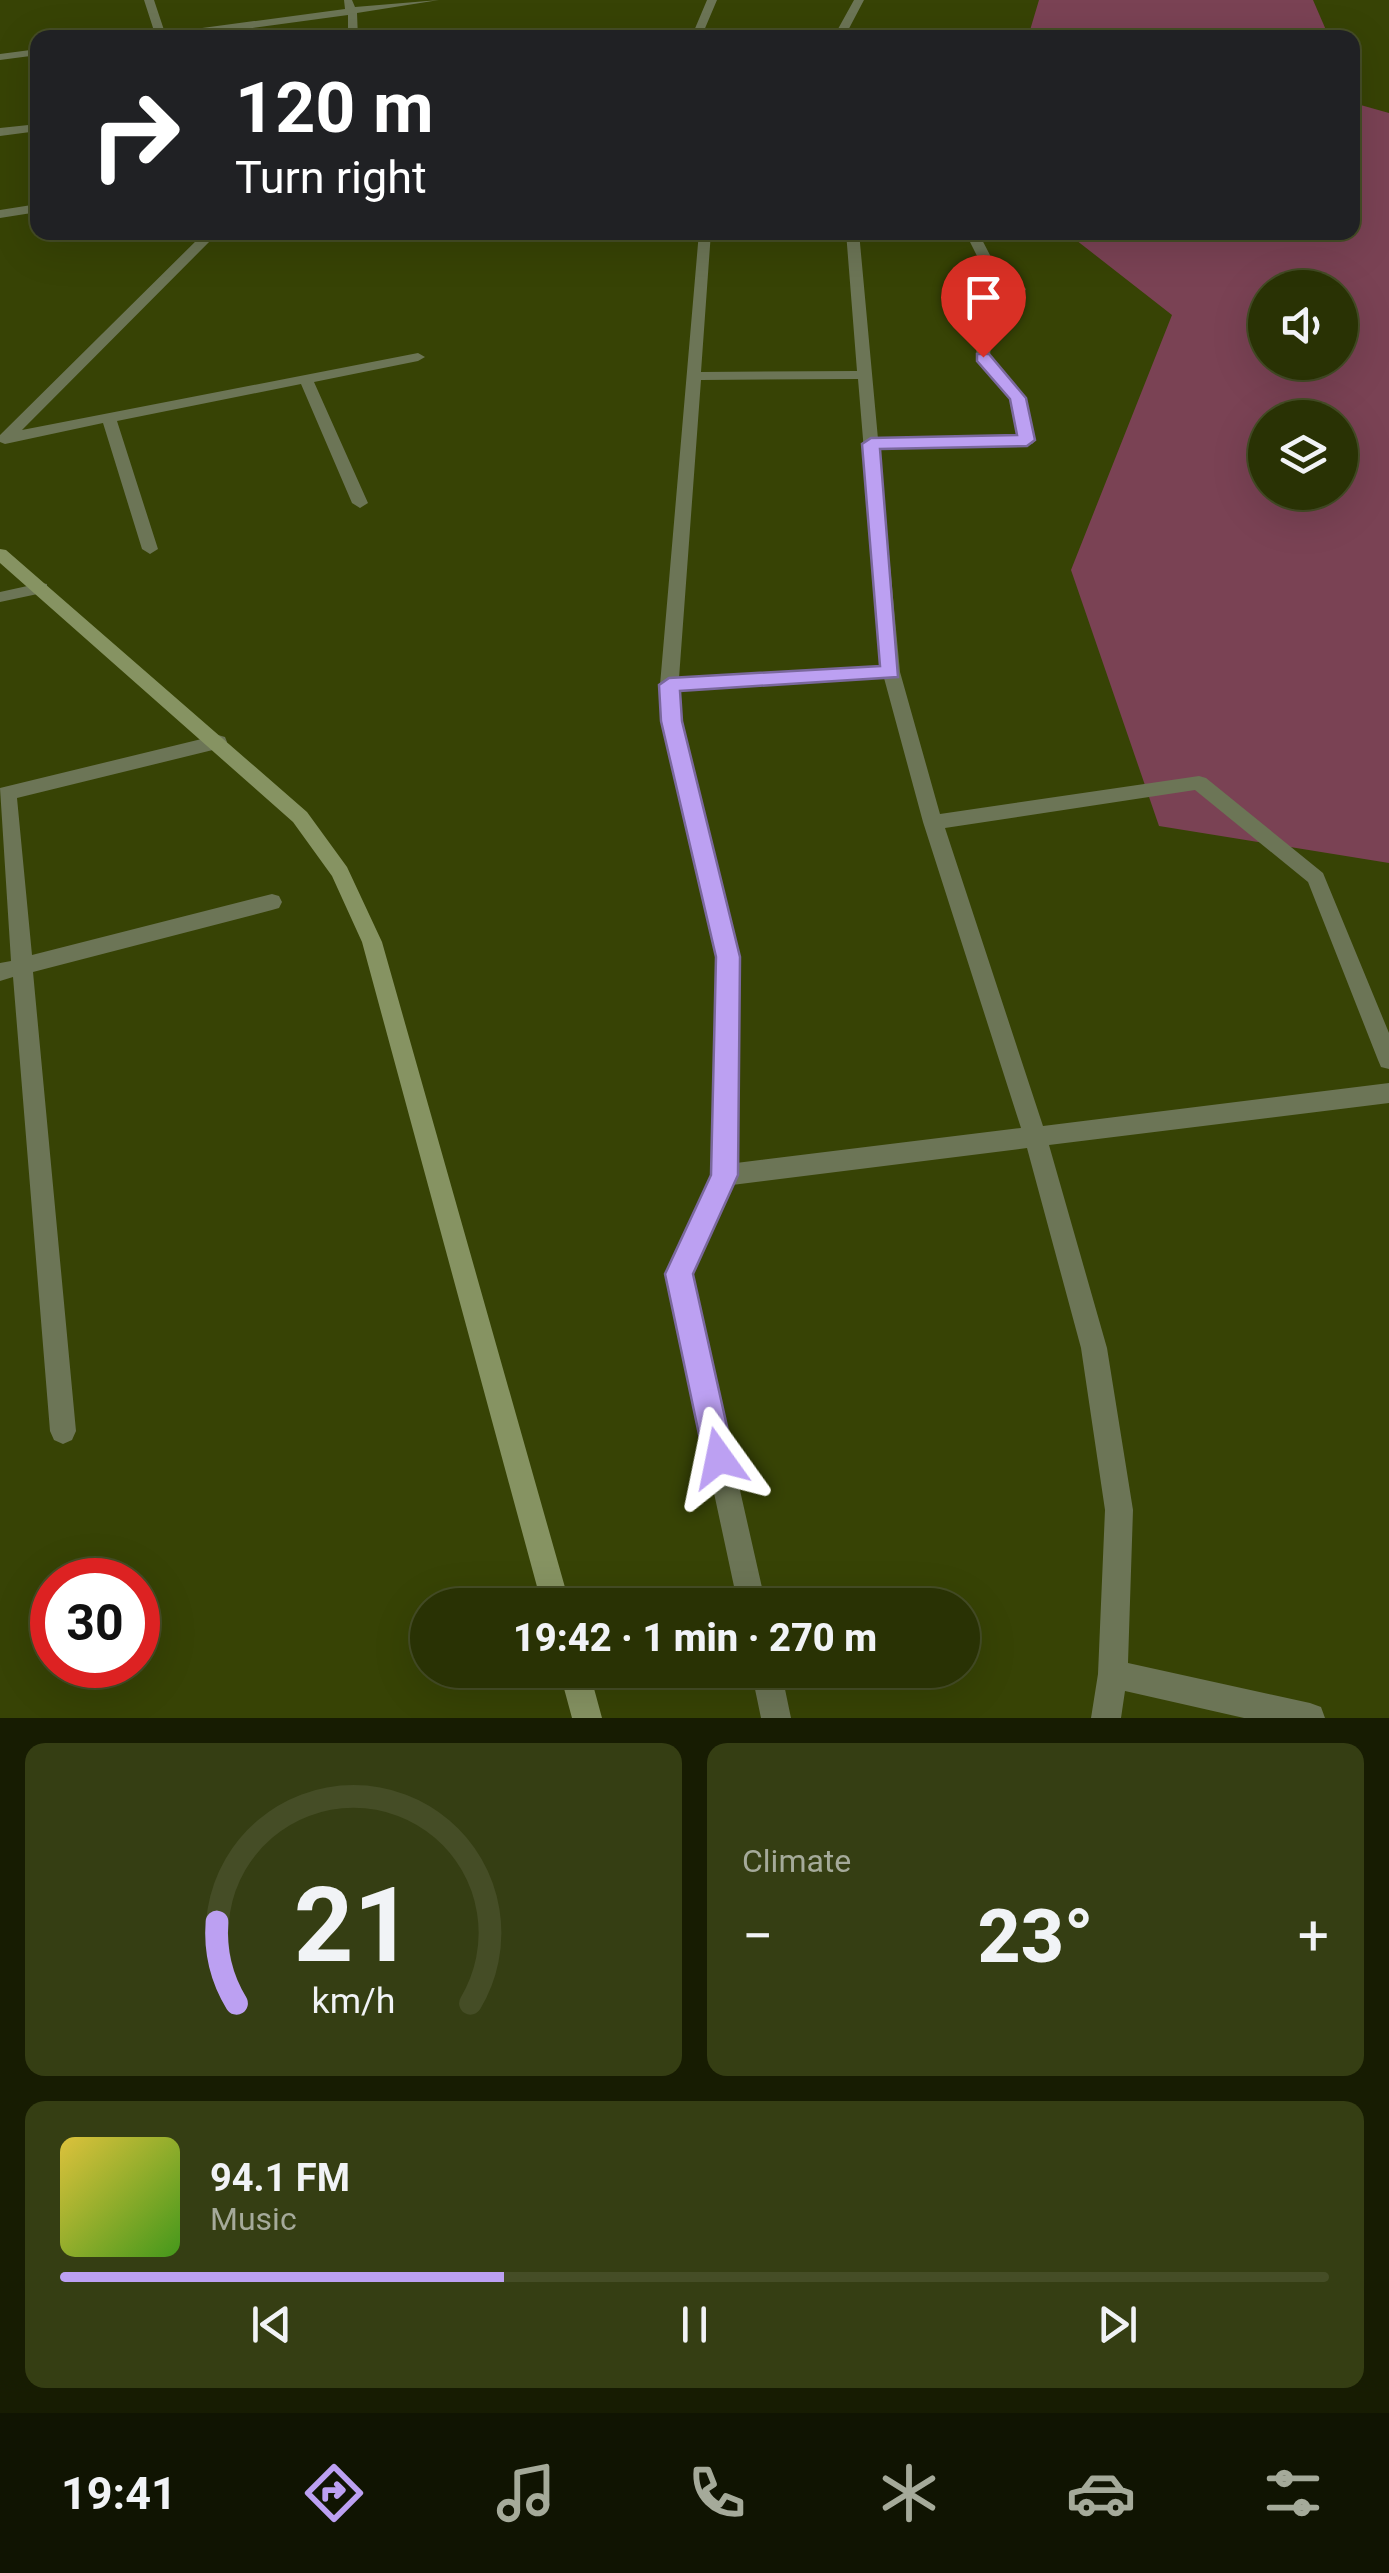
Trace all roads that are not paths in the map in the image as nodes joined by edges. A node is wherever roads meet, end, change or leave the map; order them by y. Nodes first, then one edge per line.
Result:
1 (149, 0) edge
2 (434, 0) edge
3 (712, 0) edge
4 (860, 0) edge
5 (350, 5) edge
6 (155, 30) edge
7 (198, 30) edge
8 (352, 30) edge
9 (700, 30) edge
10 (843, 30) edge
11 (30, 53) edge
12 (0, 57) edge
13 (30, 127) edge
14 (0, 132) edge
15 (30, 209) edge
16 (0, 214) edge
17 (205, 240) edge
18 (704, 240) edge
19 (853, 240) edge
20 (974, 240) edge
21 (418, 356) dead end
22 (864, 375) junction
23 (694, 376) junction
24 (306, 379) junction
25 (109, 418) junction
26 (3, 441) edge
27 (871, 444) junction
28 (360, 503) dead end
29 (150, 549) dead end
30 (0, 554) edge
31 (41, 588) junction
32 (0, 597) edge
33 (890, 672) junction
34 (669, 685) junction
35 (218, 742) junction
36 (3, 794) edge
37 (933, 822) junction
38 (272, 902) dead end
39 (11, 969) edge
40 (1389, 1060) edge
41 (1389, 1093) edge
42 (1036, 1136) junction
43 (724, 1175) junction
44 (63, 1431) dead end
45 (551, 1588) edge
46 (748, 1588) edge
47 (1113, 1674) junction
48 (579, 1688) edge
49 (770, 1688) edge
50 (587, 1718) edge
51 (776, 1718) edge
52 (1106, 1718) edge
53 (1310, 1718) edge

1 - 6 street
2 - 5 street
3 - 9 street
4 - 10 street
5 - 7 street
5 - 8 street
11 - 12 street
13 - 14 street
15 - 16 street
17 - 26 street
18 - 23 street
19 - 22 street
20 - 27 street
21 - 24 street
22 - 23 street
22 - 27 street
23 - 34 street
24 - 25 street
24 - 28 street
25 - 26 street
25 - 29 street
27 - 33 street
30 - 31 street
31 - 32 street
31 - 35 street
33 - 34 street
33 - 37 street
34 - 43 street
35 - 36 street
35 - 45 street
36 - 39 street
37 - 40 street
37 - 42 street
38 - 39 street
39 - 44 street
41 - 42 street
42 - 43 street
42 - 47 street
43 - 46 street
47 - 52 street
47 - 53 street
48 - 50 street
49 - 51 street

